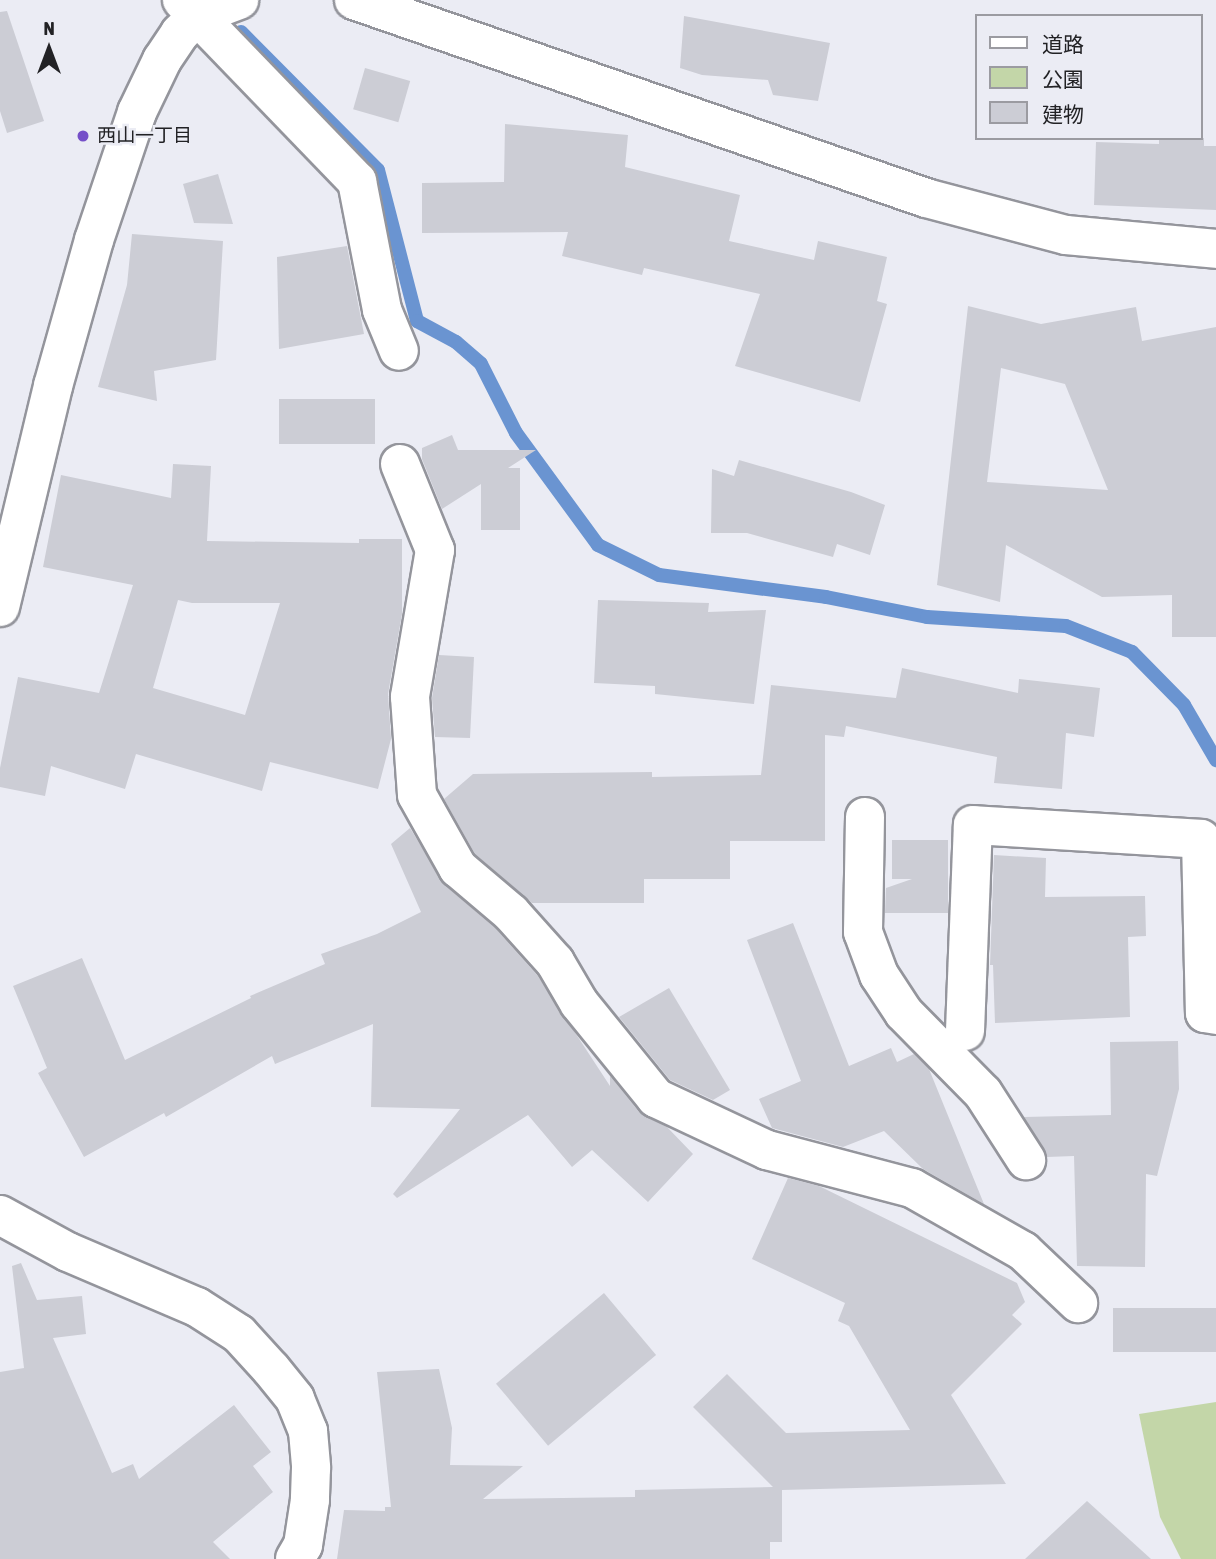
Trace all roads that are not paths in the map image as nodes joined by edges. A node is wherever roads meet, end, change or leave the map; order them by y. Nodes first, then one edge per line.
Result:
1 (239, 0) edge
2 (354, 0) edge
3 (190, 7) edge
4 (1216, 249) edge
5 (399, 351) dead end
6 (400, 464) dead end
7 (0, 607) edge
8 (865, 817) dead end
9 (1216, 1015) edge
10 (965, 1031) dead end
11 (1026, 1160) dead end
12 (0, 1215) edge
13 (1078, 1303) dead end
14 (295, 1559) edge

1 - 3 street
2 - 4 street
3 - 5 street
3 - 7 street
6 - 13 street
8 - 11 street
9 - 10 street
12 - 14 street

